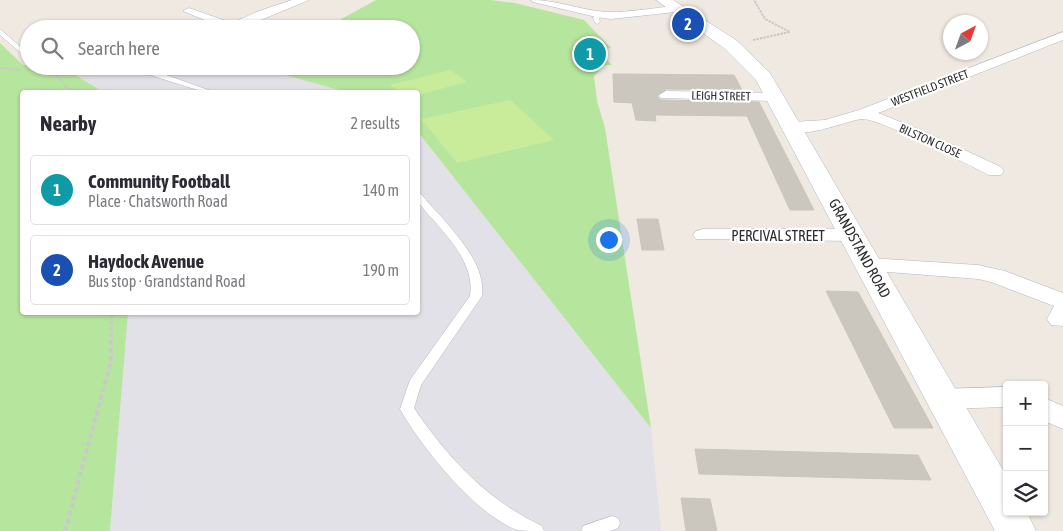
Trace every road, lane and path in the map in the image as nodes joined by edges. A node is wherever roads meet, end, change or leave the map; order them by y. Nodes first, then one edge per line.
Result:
1 (303, 0) edge
2 (537, 0) edge
3 (754, 0) edge
4 (670, 4) edge
5 (189, 11) dead end
6 (214, 20) edge
7 (250, 20) edge
8 (0, 31) edge
9 (1063, 36) edge
10 (730, 44) junction
11 (19, 48) edge
12 (55, 75) edge
13 (158, 75) edge
14 (71, 90) edge
15 (204, 90) edge
16 (666, 95) dead end
17 (776, 97) junction
18 (864, 113) junction
19 (793, 127) junction
20 (995, 171) dead end
21 (420, 199) edge
22 (703, 234) dead end
23 (853, 235) junction
24 (870, 265) junction
25 (1062, 310) edge
26 (112, 315) edge
27 (1003, 397) edge
28 (942, 399) junction
29 (1048, 410) edge
30 (1063, 418) edge
31 (612, 523) dead end
32 (65, 531) edge
33 (536, 531) edge
34 (589, 531) edge
35 (1016, 531) edge

1 - 7 street
2 - 4 street
3 - 10 path
4 - 10 street, GRANDSTAND ROAD
5 - 6 street
8 - 11 lane
9 - 18 street, WESTFIELD STREET
10 - 17 street, GRANDSTAND ROAD
12 - 14 path
13 - 15 lane
16 - 17 street, LEIGH STREET
17 - 19 street, GRANDSTAND ROAD
18 - 19 street, WESTFIELD STREET
18 - 20 street, BILSTON CLOSE
19 - 23 street, GRANDSTAND ROAD
21 - 33 lane
22 - 23 street, PERCIVAL STREET
23 - 24 street, GRANDSTAND ROAD
24 - 25 street
24 - 28 street, GRANDSTAND ROAD
26 - 32 path
27 - 28 street
28 - 35 street, GRANDSTAND ROAD
29 - 30 street
31 - 34 lane

